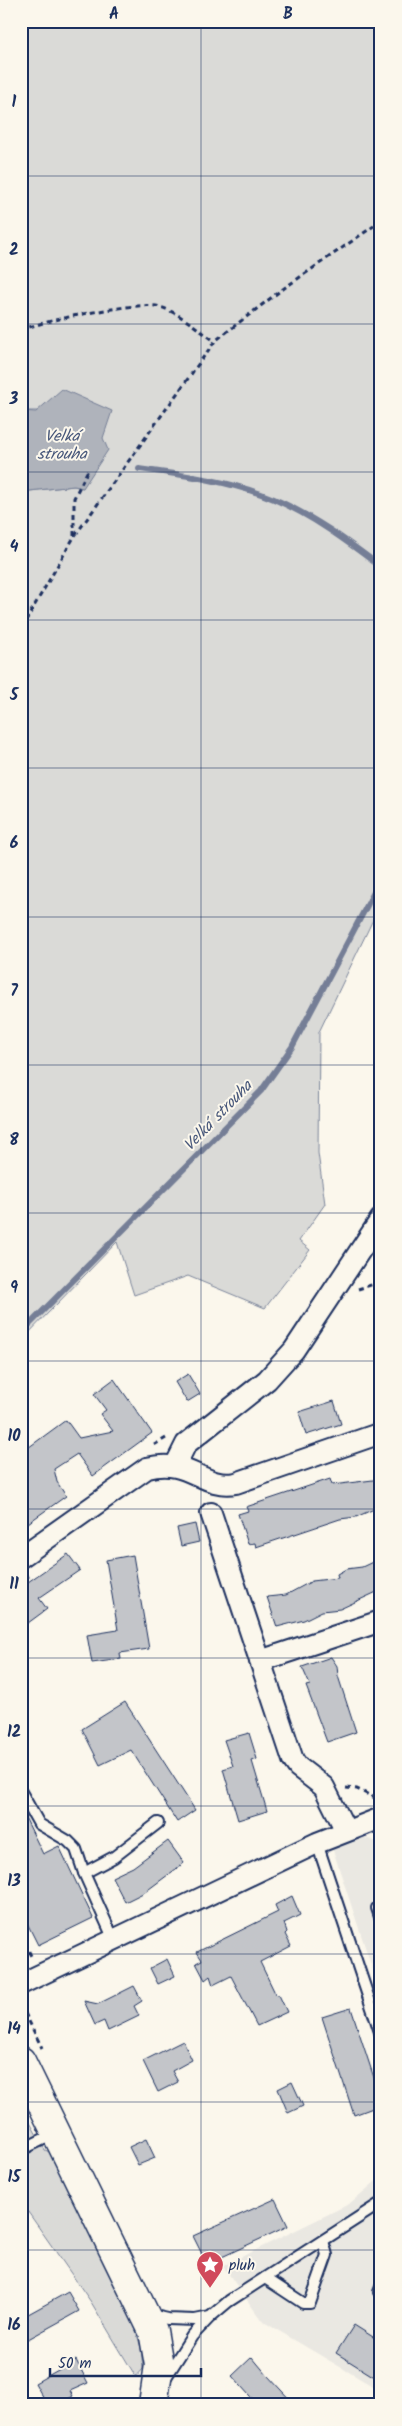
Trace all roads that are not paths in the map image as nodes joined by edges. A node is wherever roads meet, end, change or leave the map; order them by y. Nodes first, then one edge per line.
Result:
1 (381, 1220) edge
2 (381, 1433) edge
3 (175, 1466) junction
4 (211, 1513) dead end
5 (21, 1557) edge
6 (381, 1621) edge
7 (260, 1661) junction
8 (21, 1792) edge
9 (381, 1818) edge
10 (158, 1823) dead end
11 (346, 1831) junction
12 (317, 1843) junction
13 (84, 1873) junction
14 (381, 1906) edge
15 (381, 1920) edge
16 (114, 1940) junction
17 (21, 1984) edge
18 (381, 2035) edge
19 (21, 2061) edge
20 (57, 2132) junction
21 (21, 2150) edge
22 (381, 2203) edge
23 (323, 2240) junction
24 (265, 2278) junction
25 (146, 2314) junction
26 (210, 2317) junction
27 (154, 2401) edge

1 - 3 street
2 - 3 street
3 - 5 street
4 - 7 street
6 - 7 street
7 - 11 street
8 - 13 lane
9 - 11 street
10 - 13 lane
11 - 12 street
12 - 16 street
12 - 18 lane
13 - 16 lane
14 - 15 lane
16 - 17 street
19 - 20 street
20 - 21 lane
20 - 25 street
22 - 23 lane
23 - 24 lane
23 - 24 lane
24 - 26 lane
25 - 26 lane
25 - 27 street
26 - 27 lane

